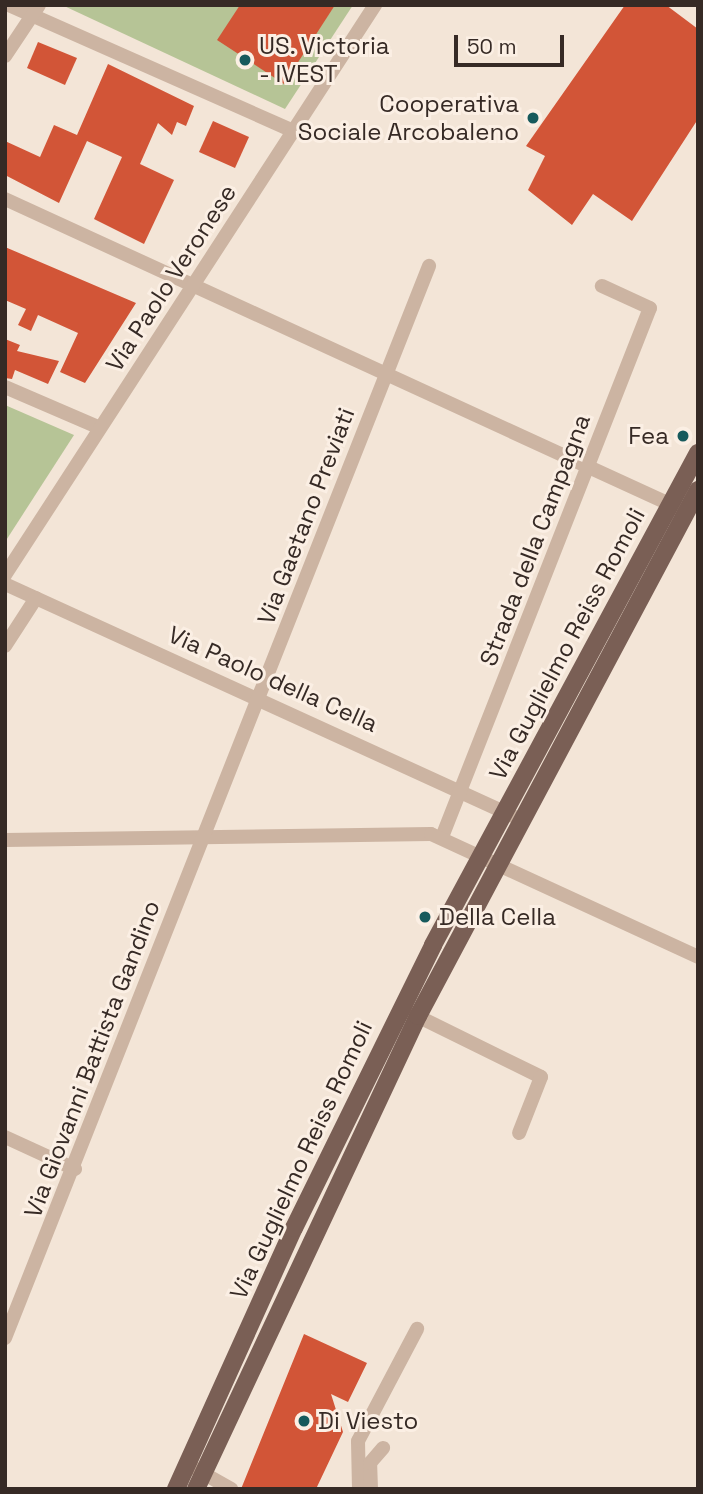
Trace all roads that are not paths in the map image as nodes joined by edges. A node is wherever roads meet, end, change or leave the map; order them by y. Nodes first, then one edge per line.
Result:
1 (9, 5) edge
2 (375, 5) edge
3 (36, 11) edge
4 (5, 56) edge
5 (293, 131) junction
6 (5, 199) edge
7 (429, 266) dead end
8 (193, 286) junction
9 (602, 286) dead end
10 (388, 370) junction
11 (5, 387) edge
12 (100, 428) junction
13 (698, 453) edge
14 (588, 465) junction
15 (698, 490) edge
16 (678, 508) junction
17 (5, 575) edge
18 (5, 584) edge
19 (36, 598) junction
20 (5, 646) edge
21 (260, 698) junction
22 (463, 791) junction
23 (512, 815) junction
24 (204, 835) junction
25 (442, 837) junction
26 (5, 839) edge
27 (487, 861) junction
28 (698, 957) edge
29 (410, 1012) junction
30 (519, 1133) dead end
31 (5, 1137) edge
32 (75, 1169) junction
33 (416, 1329) dead end
34 (6, 1333) edge
35 (383, 1448) dead end
36 (195, 1468) junction
37 (176, 1489) edge
38 (196, 1489) edge
39 (231, 1489) edge
40 (359, 1489) edge
41 (371, 1489) edge

1 - 3 street
2 - 5 street, Via Paolo Veronese
3 - 4 street
3 - 5 street
5 - 8 street, Via Paolo Veronese
6 - 8 street
7 - 10 street, Via Gaetano Previati
8 - 10 street
8 - 12 street, Via Paolo Veronese
9 - 14 street, Strada della Campagna
10 - 14 street
10 - 21 street, Via Gaetano Previati
11 - 12 street
12 - 17 street, Via Paolo Veronese
13 - 16 main road, Via Guglielmo Reiss Romoli
14 - 16 street
14 - 22 street, Strada della Campagna
15 - 16 main road, Via Guglielmo Reiss Romoli
16 - 23 main road, Via Guglielmo Reiss Romoli
18 - 19 street, Via Paolo della Cella
19 - 20 street
19 - 21 street, Via Paolo della Cella
21 - 22 street, Via Paolo della Cella
21 - 24 street, Via Gaetano Previati
22 - 23 street, Via Paolo della Cella
22 - 25 street, Strada della Campagna
23 - 27 main road, Via Guglielmo Reiss Romoli
24 - 25 street
24 - 26 street
24 - 32 street, Via Giovanni Battista Gandino
25 - 27 street
27 - 28 street
27 - 29 main road, Via Guglielmo Reiss Romoli
29 - 30 street
29 - 36 main road, Via Guglielmo Reiss Romoli
31 - 32 street
32 - 34 street, Via Giovanni Battista Gandino
33 - 40 street
35 - 41 street
36 - 37 main road, Via Guglielmo Reiss Romoli
36 - 38 main road, Via Guglielmo Reiss Romoli
36 - 39 street

